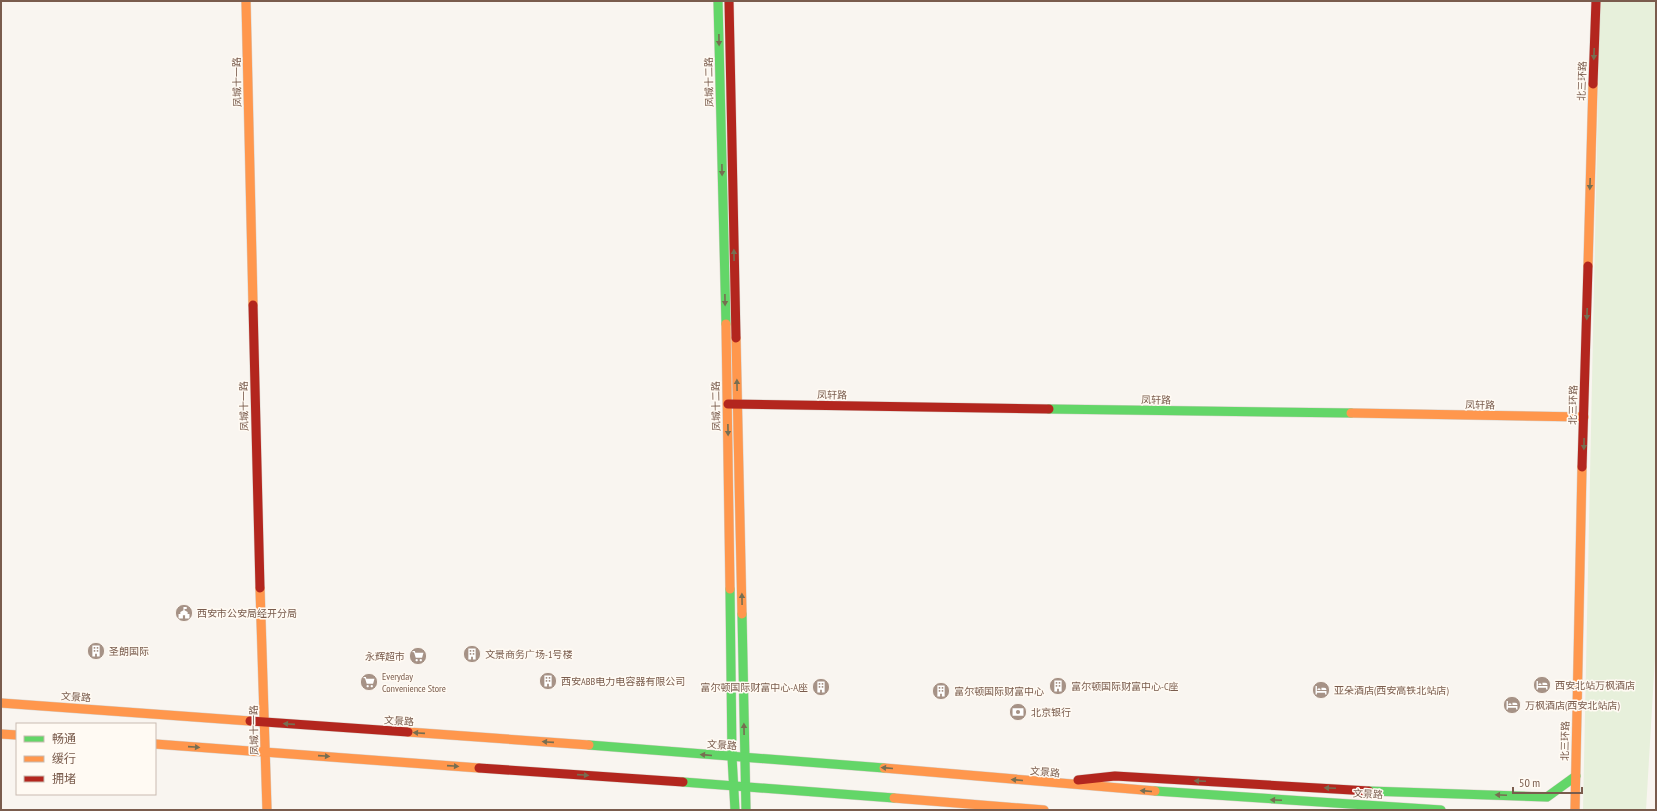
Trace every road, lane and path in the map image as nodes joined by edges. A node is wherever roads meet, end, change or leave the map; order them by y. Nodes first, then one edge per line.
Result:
1 (246, 1) edge
2 (718, 1) edge
3 (729, 1) edge
4 (1591, 1) edge
5 (1596, 1) edge
6 (1595, 30) junction
7 (728, 404) junction
8 (738, 404) junction
9 (1584, 417) junction
10 (1, 702) edge
11 (265, 722) junction
12 (1, 734) edge
13 (16, 735) edge
14 (156, 744) edge
15 (265, 752) junction
16 (732, 757) junction
17 (745, 757) junction
18 (1576, 776) junction
19 (1052, 783) junction
20 (734, 786) junction
21 (745, 787) junction
22 (267, 810) edge
23 (735, 810) edge
24 (746, 810) edge
25 (1034, 810) edge
26 (1044, 810) edge
27 (1441, 810) edge
28 (1575, 810) edge

1 - 11 main road, 凤城十一路
2 -> 7 main road, 凤城十二路
8 -> 3 main road
4 - 6 main road
5 - 6 main road, 北三环路
6 -> 9 main road, 北三环路
7 - 8 main road, 凤轩路
7 -> 16 main road, 凤城十二路
8 - 9 main road, 凤轩路
17 -> 8 main road
9 -> 18 main road, 北三环路
10 - 11 main road, 文景路
11 - 15 main road, 凤城十一路
16 -> 11 main road, 文景路
12 - 13 main road
14 -> 15 main road
15 -> 20 main road
15 - 22 main road, 凤城十一路
16 - 17 main road, 文景路
16 - 20 main road, 凤城十二路
19 -> 17 main road, 文景路
17 - 21 main road
18 -> 19 main road
18 - 28 main road, 北三环路
27 -> 19 main road, 文景路
20 - 21 main road
20 - 23 main road, 凤城十二路
21 - 24 main road
21 - 25 main road
25 - 26 main road

